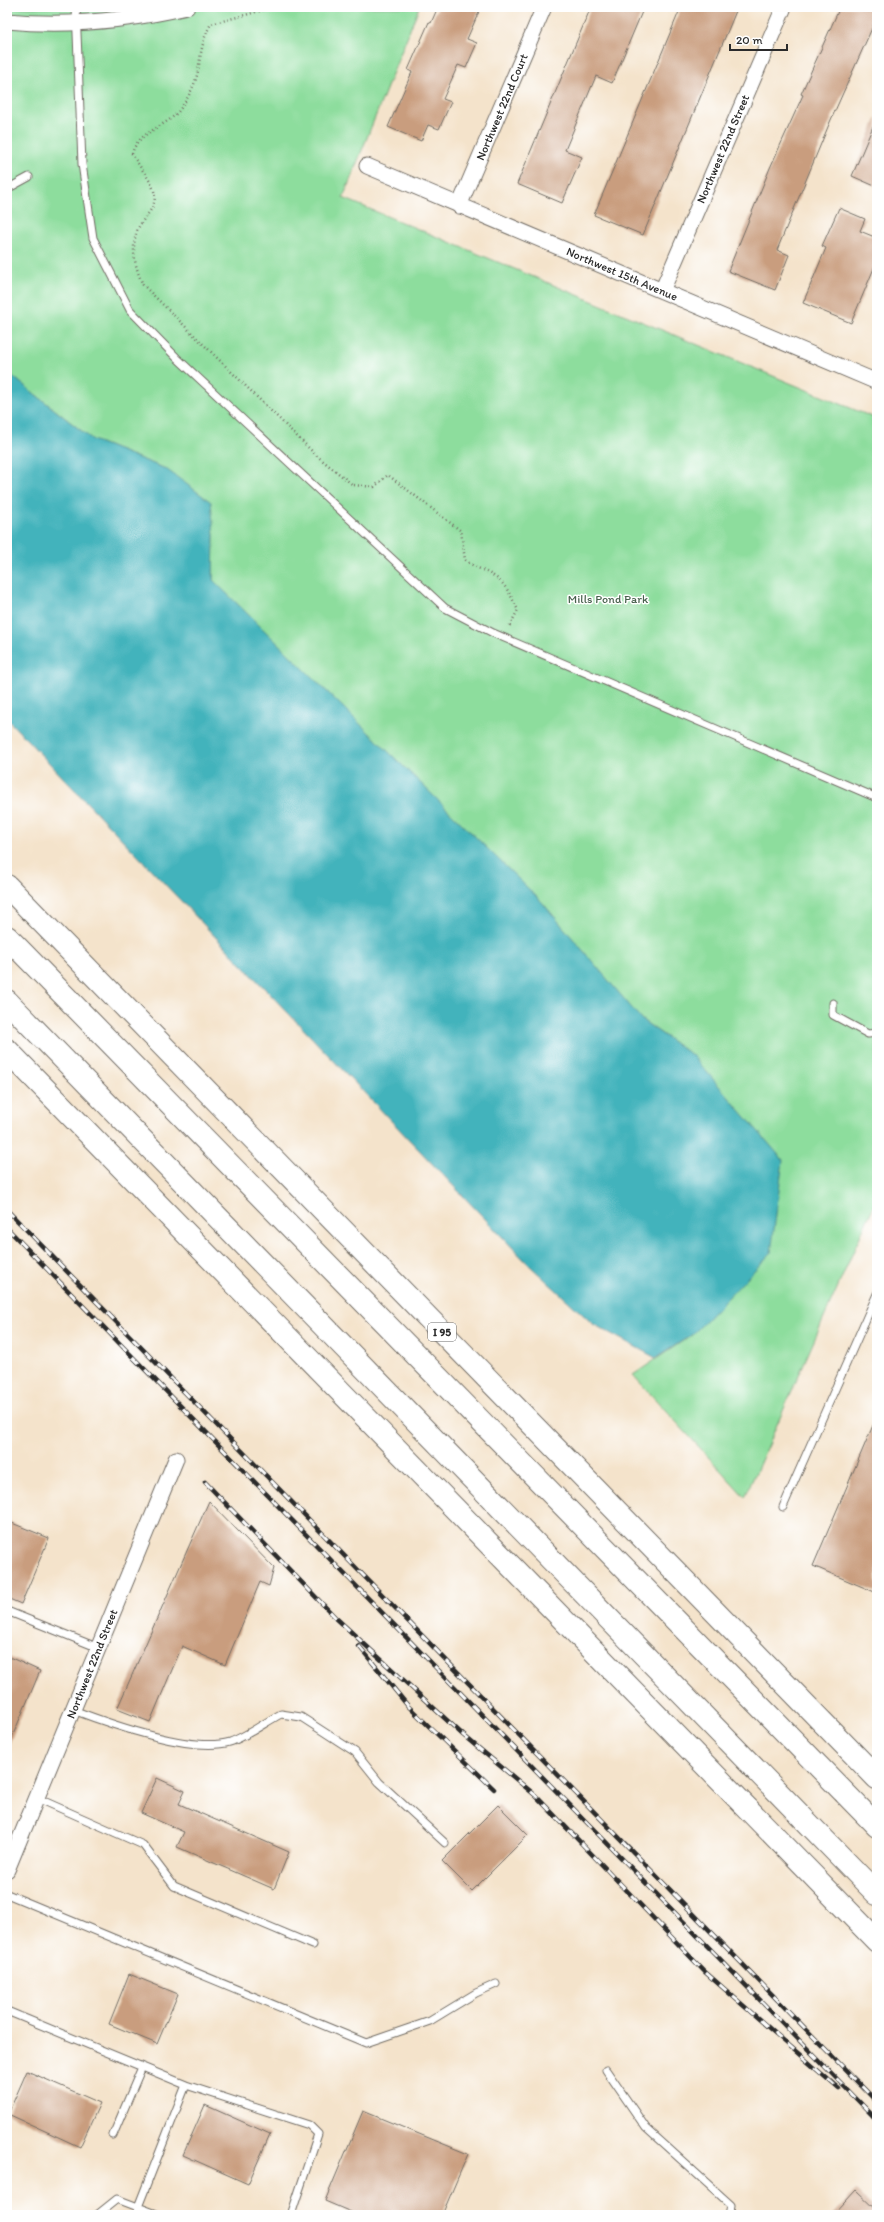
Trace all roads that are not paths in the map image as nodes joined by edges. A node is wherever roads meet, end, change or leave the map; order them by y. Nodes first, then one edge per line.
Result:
1 (76, 7) edge
2 (187, 7) edge
3 (544, 7) edge
4 (784, 7) edge
5 (7, 21) edge
6 (75, 24) junction
7 (367, 166) dead end
8 (29, 177) dead end
9 (7, 189) edge
10 (459, 206) junction
11 (662, 291) junction
12 (876, 380) edge
13 (877, 798) edge
14 (7, 886) edge
15 (7, 937) edge
16 (7, 1001) edge
17 (833, 1003) dead end
18 (877, 1033) edge
19 (7, 1050) edge
20 (877, 1294) edge
21 (176, 1459) dead end
22 (783, 1508) dead end
23 (7, 1611) edge
24 (98, 1648) junction
25 (73, 1710) junction
26 (877, 1778) edge
27 (36, 1798) junction
28 (877, 1826) edge
29 (445, 1843) dead end
30 (9, 1860) edge
31 (7, 1894) edge
32 (877, 1894) edge
33 (877, 1941) edge
34 (313, 1945) dead end
35 (496, 1984) dead end
36 (7, 2011) edge
37 (142, 2067) junction
38 (606, 2070) dead end
39 (186, 2085) junction
40 (113, 2135) dead end
41 (138, 2207) junction
42 (97, 2215) edge
43 (159, 2215) edge
44 (291, 2215) edge
45 (730, 2215) edge

1 - 6 lane
2 - 6 street
3 - 10 street, Northwest 22nd Court
4 - 11 street, Northwest 22nd Street
5 - 6 street
6 - 13 lane
7 - 10 street, Northwest 15th Avenue
8 - 9 lane
10 - 11 street, Northwest 15th Avenue
11 - 12 street, Northwest 15th Avenue
14 - 26 highway, I 95
15 - 28 highway
16 - 32 highway
17 - 18 lane
19 - 33 highway
20 - 22 lane
21 - 24 street, Northwest 22nd Street
23 - 24 lane
24 - 25 street, Northwest 22nd Street
25 - 27 street, Northwest 22nd Street
25 - 29 lane
27 - 30 street, Northwest 22nd Street
27 - 34 lane
31 - 35 lane
36 - 37 lane
37 - 39 lane
37 - 40 lane
38 - 45 lane
39 - 41 lane
39 - 44 lane
41 - 42 lane
41 - 43 lane

